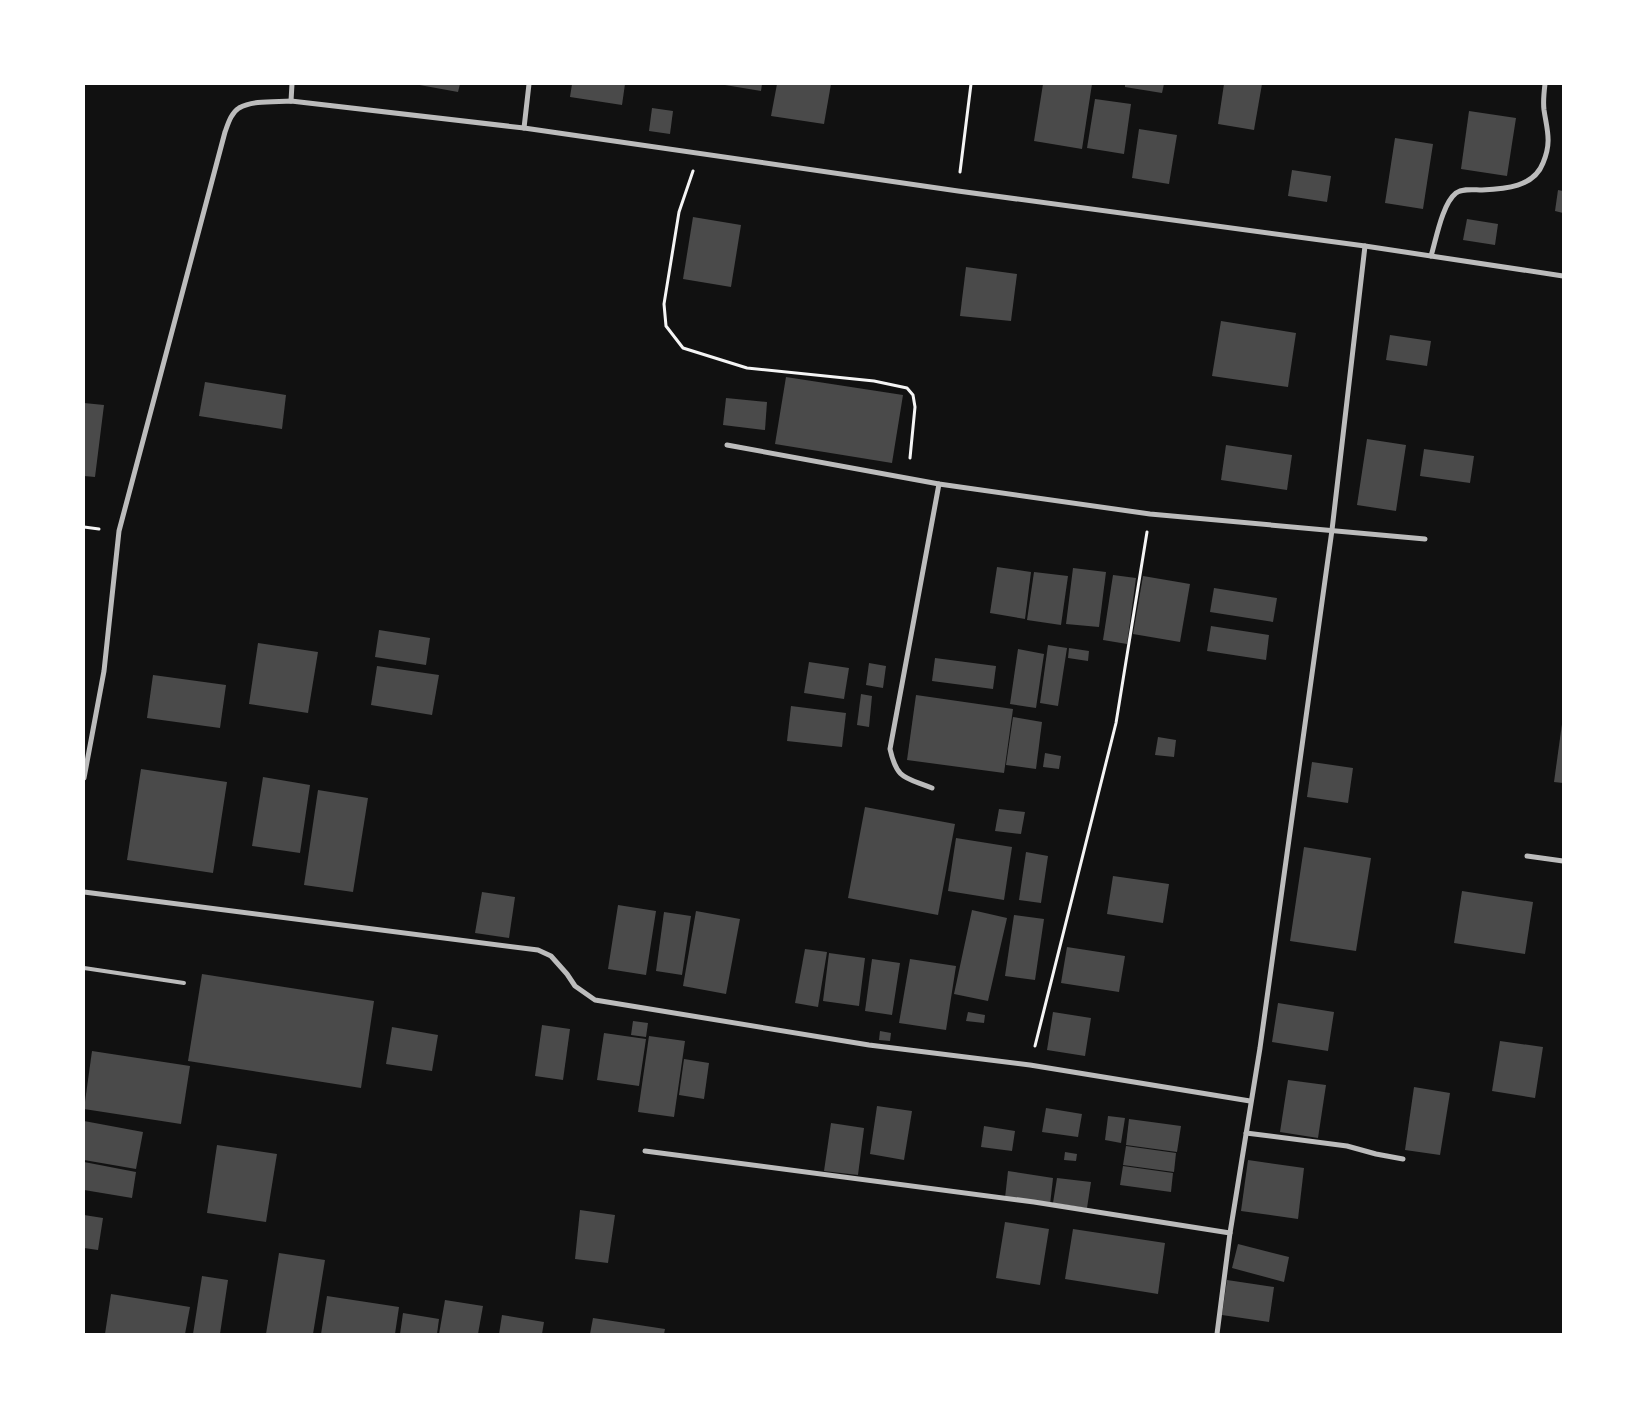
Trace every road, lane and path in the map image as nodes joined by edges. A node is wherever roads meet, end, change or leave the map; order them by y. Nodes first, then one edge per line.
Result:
1 (292, 84) edge
2 (529, 84) edge
3 (971, 84) edge
4 (1545, 84) edge
5 (291, 101) junction
6 (524, 128) junction
7 (698, 153) junction
8 (958, 191) junction
9 (1365, 246) junction
10 (1431, 256) junction
11 (1563, 276) edge
12 (728, 445) dead end
13 (907, 478) junction
14 (939, 484) junction
15 (1150, 514) junction
16 (1332, 530) junction
17 (1425, 539) dead end
18 (84, 778) edge
19 (932, 788) dead end
20 (1528, 856) dead end
21 (1563, 861) edge
22 (84, 892) edge
23 (84, 968) edge
24 (184, 983) dead end
25 (1030, 1065) junction
26 (1250, 1101) junction
27 (1246, 1133) junction
28 (645, 1151) dead end
29 (1403, 1159) dead end
30 (1230, 1233) junction
31 (1217, 1334) edge

1 - 5 street
2 - 6 street
3 - 8 path
4 - 10 street
5 - 6 street
5 - 18 street
6 - 7 street
7 - 8 street
7 - 13 path
8 - 9 street
9 - 10 street
9 - 16 street
10 - 11 street
12 - 13 street
13 - 14 street
14 - 15 street
14 - 19 street
15 - 16 street
15 - 25 path
16 - 17 street
16 - 26 street
20 - 21 street
22 - 25 street
23 - 24 lane
25 - 26 street
26 - 27 street
27 - 29 street
27 - 30 street
28 - 30 street
30 - 31 street

